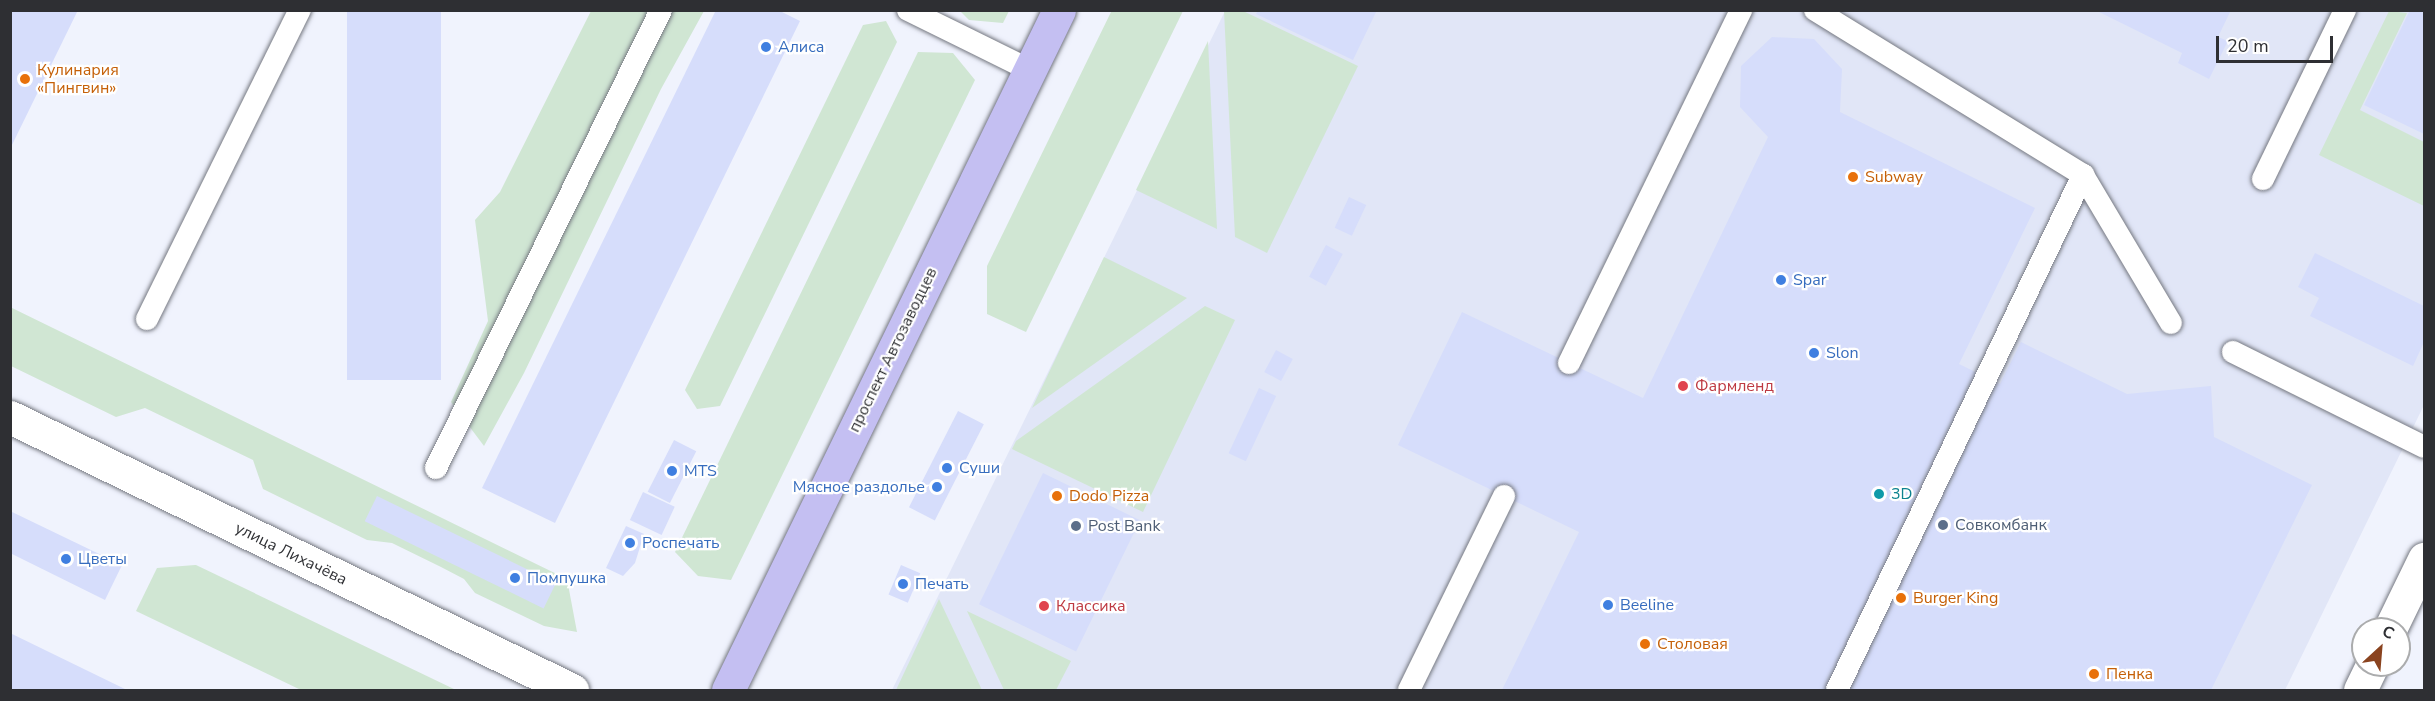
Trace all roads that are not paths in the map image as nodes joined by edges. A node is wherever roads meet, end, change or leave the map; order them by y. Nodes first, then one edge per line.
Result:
1 (300, 10) edge
2 (661, 10) edge
3 (908, 10) edge
4 (1059, 10) edge
5 (1741, 10) edge
6 (1815, 10) edge
7 (2345, 10) edge
8 (1030, 70) junction
9 (2083, 175) junction
10 (2262, 179) dead end
11 (147, 320) dead end
12 (2171, 323) dead end
13 (2233, 352) dead end
14 (1569, 363) dead end
15 (10, 417) edge
16 (2424, 447) edge
17 (436, 468) dead end
18 (1504, 496) dead end
19 (2424, 559) edge
20 (2396, 617) edge
21 (572, 690) edge
22 (728, 690) edge
23 (1409, 690) edge
24 (1837, 690) edge

1 - 11 lane
2 - 17 lane
3 - 8 lane
4 - 8 main road, проспект Автозаводцев
5 - 14 lane
6 - 9 lane
7 - 10 lane
8 - 22 main road, проспект Автозаводцев
9 - 12 lane
9 - 24 lane
13 - 16 lane
15 - 21 main road, улица Лихачёва
18 - 23 lane
19 - 20 main road

